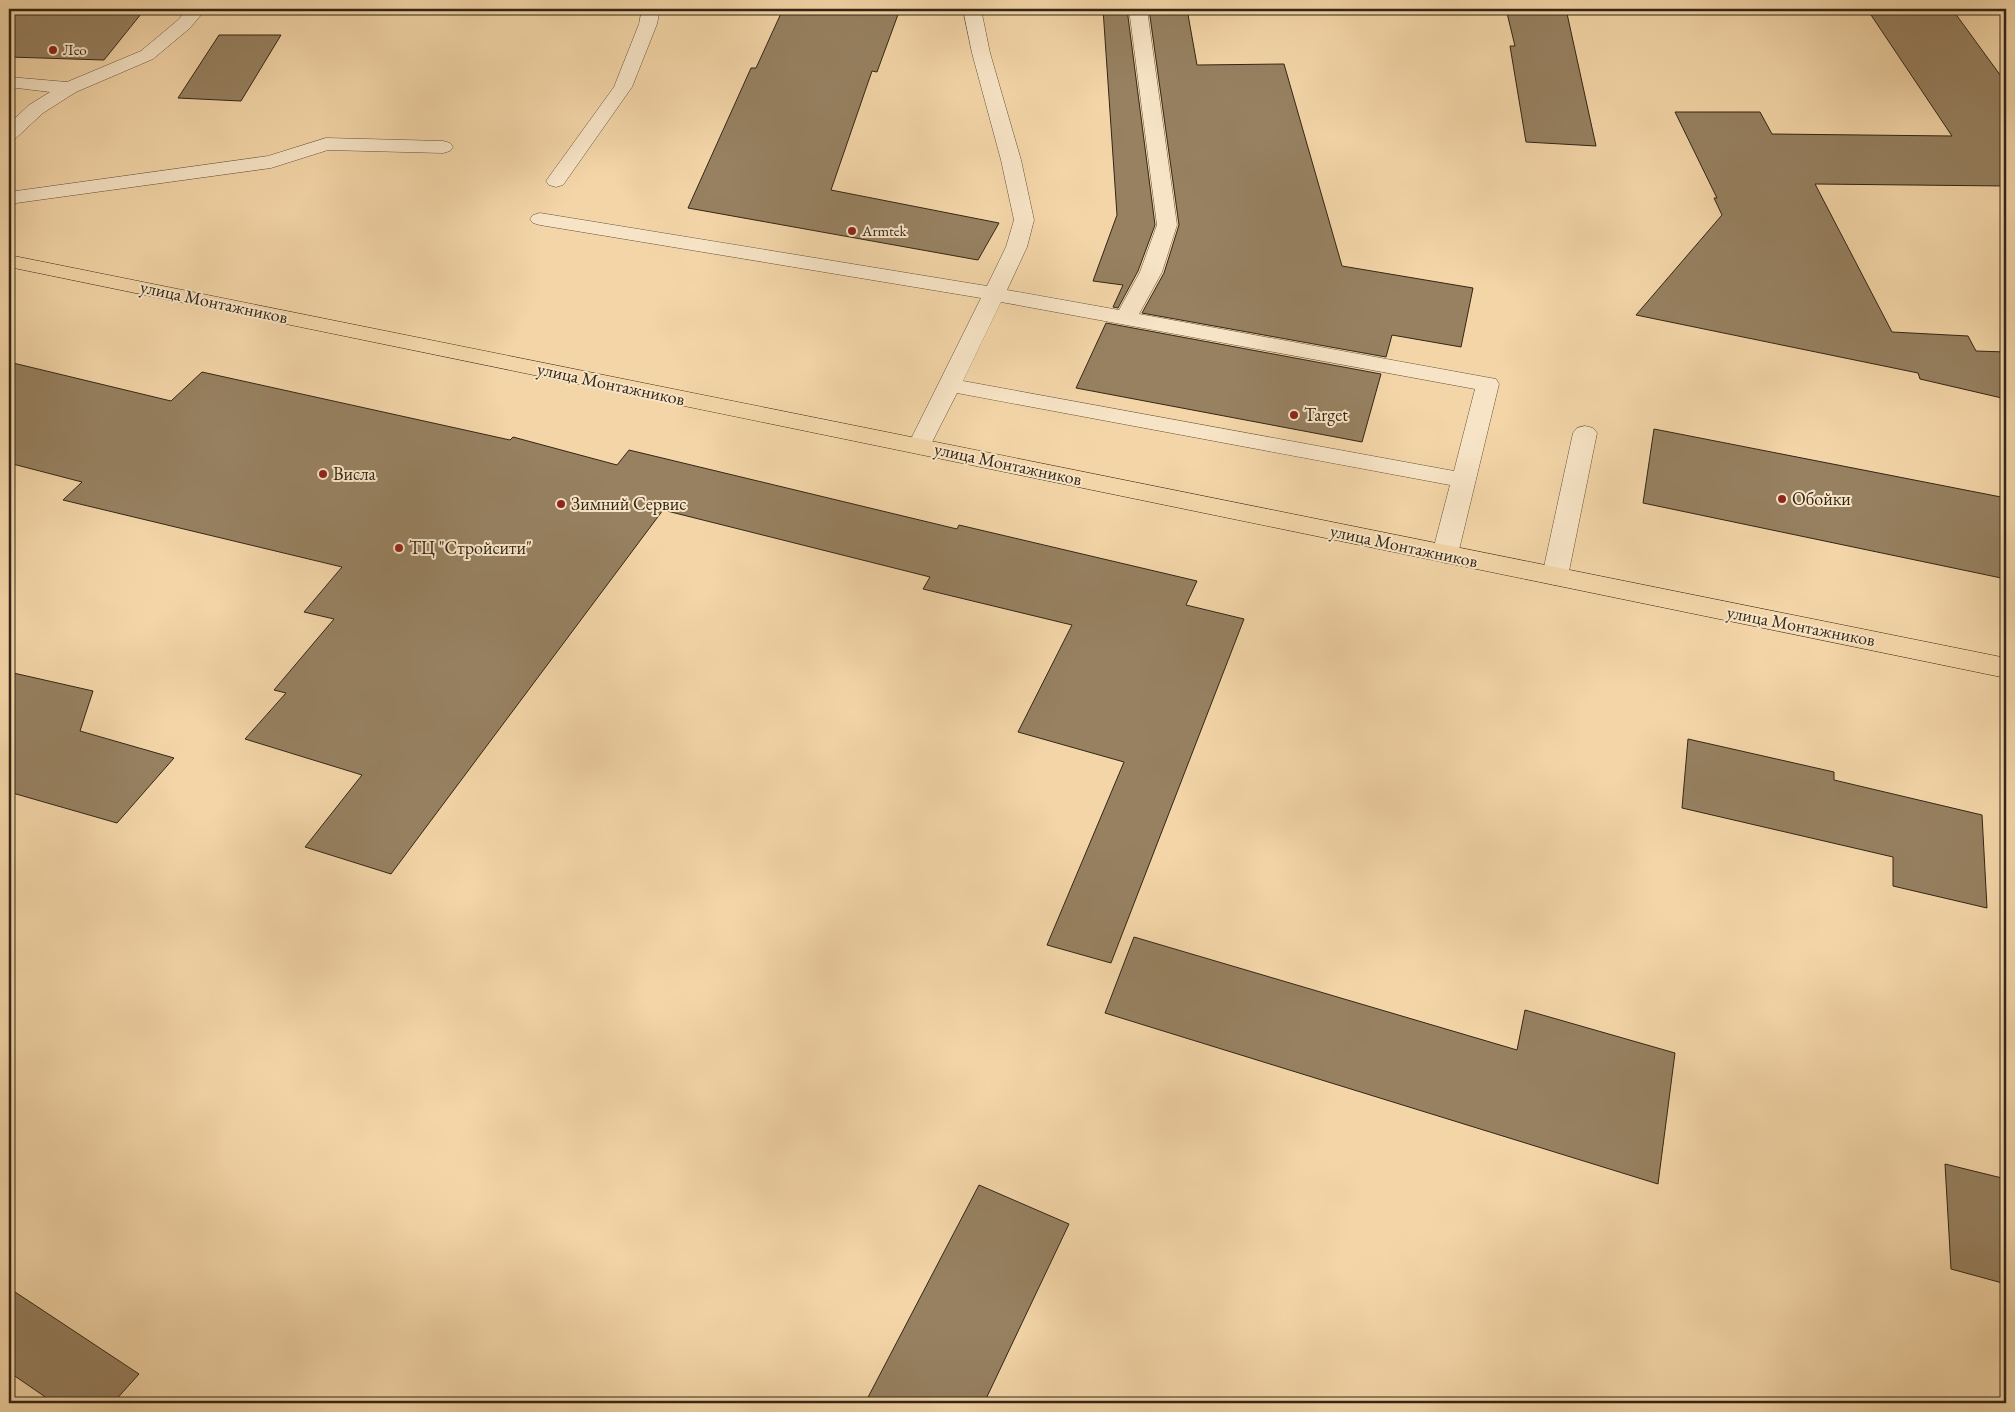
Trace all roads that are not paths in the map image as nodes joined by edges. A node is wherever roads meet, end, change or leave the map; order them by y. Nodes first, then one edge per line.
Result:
1 (197, 9) edge
2 (652, 9) edge
3 (972, 9) edge
4 (1138, 9) edge
5 (9, 82) edge
6 (69, 88) junction
7 (9, 134) edge
8 (443, 147) dead end
9 (556, 181) dead end
10 (9, 198) edge
11 (540, 219) dead end
12 (9, 261) edge
13 (994, 294) junction
14 (1126, 318) junction
15 (949, 385) junction
16 (1585, 434) dead end
17 (920, 445) junction
18 (1463, 480) junction
19 (1445, 554) junction
20 (1555, 576) junction
21 (2006, 668) edge

1 - 6 lane
2 - 9 lane
3 - 13 lane
4 - 14 lane
5 - 6 lane
6 - 7 lane
8 - 10 lane
11 - 13 lane
12 - 17 main road, улица Монтажников
13 - 14 lane
13 - 15 lane
14 - 18 lane
15 - 17 lane
15 - 18 lane
16 - 20 lane
17 - 19 main road, улица Монтажников
18 - 19 lane
19 - 20 main road, улица Монтажников
20 - 21 main road, улица Монтажников

